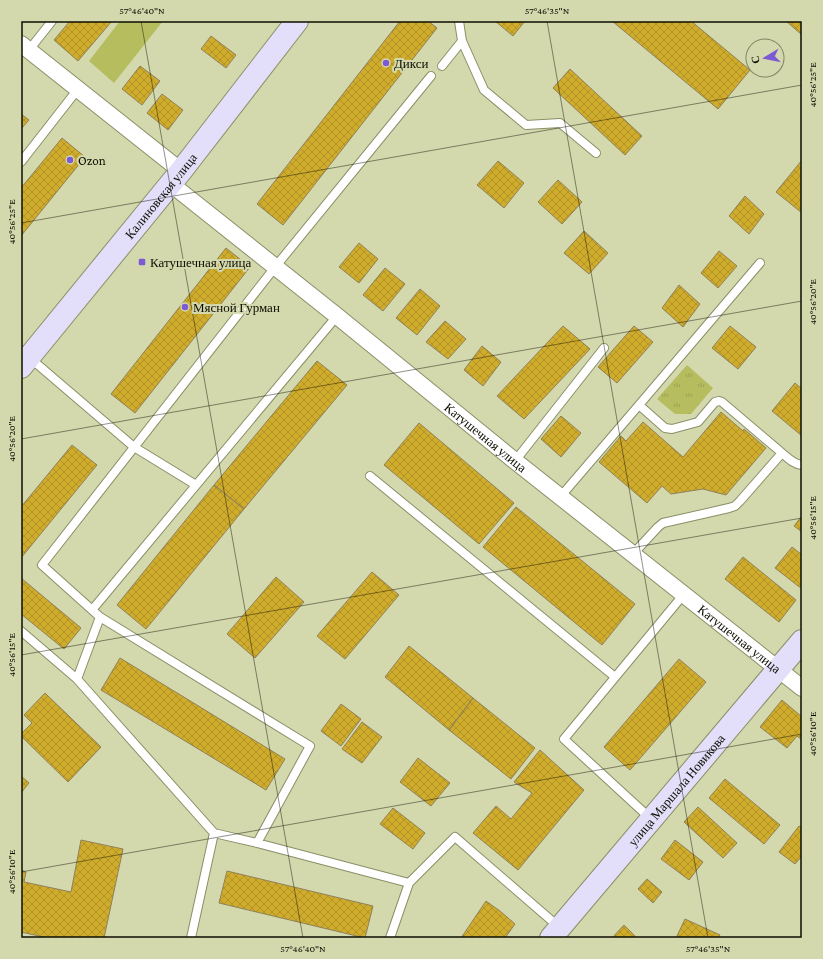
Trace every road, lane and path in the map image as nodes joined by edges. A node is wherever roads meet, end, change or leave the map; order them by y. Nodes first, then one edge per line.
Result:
1 (52, 21) edge
2 (297, 21) edge
3 (459, 21) edge
4 (462, 41) junction
5 (25, 47) edge
6 (442, 66) dead end
7 (431, 76) dead end
8 (78, 89) junction
9 (596, 153) dead end
10 (21, 162) edge
11 (176, 178) junction
12 (760, 263) dead end
13 (276, 266) junction
14 (337, 316) junction
15 (604, 348) dead end
16 (25, 362) edge
17 (639, 405) junction
18 (134, 447) junction
19 (782, 453) junction
20 (515, 461) junction
21 (802, 465) edge
22 (370, 476) dead end
23 (196, 485) junction
24 (561, 496) junction
25 (634, 554) junction
26 (684, 594) junction
27 (92, 610) junction
28 (100, 616) junction
29 (21, 631) edge
30 (802, 641) edge
31 (779, 670) junction
32 (615, 678) junction
33 (77, 679) junction
34 (802, 688) edge
35 (652, 819) junction
36 (214, 833) junction
37 (257, 843) junction
38 (409, 883) junction
39 (555, 933) edge
40 (191, 938) edge
41 (390, 938) edge

1 - 5 lane
2 - 11 main road, Калиновская улица
3 - 4 lane
4 - 6 lane
4 - 9 lane
5 - 8 street, Катушечная улица
7 - 13 lane
8 - 10 lane
8 - 11 street, Катушечная улица
11 - 13 street, Катушечная улица
11 - 16 main road, Калиновская улица
12 - 17 lane
13 - 14 street, Катушечная улица
13 - 18 lane
14 - 20 street, Катушечная улица
14 - 23 lane
15 - 20 lane
16 - 18 lane
17 - 19 lane
17 - 24 lane
18 - 23 lane
18 - 27 lane
19 - 21 lane
19 - 25 lane
20 - 24 street, Катушечная улица
22 - 32 lane
23 - 27 lane
24 - 25 street, Катушечная улица
25 - 26 street, Катушечная улица
26 - 31 street, Катушечная улица
26 - 32 lane
27 - 28 lane
28 - 33 lane
28 - 37 lane
29 - 33 lane
30 - 31 main road, улица Маршала Новикова
31 - 34 street, Катушечная улица
31 - 35 main road, улица Маршала Новикова
32 - 35 lane
33 - 36 lane
35 - 39 main road, улица Маршала Новикова
36 - 37 lane
36 - 40 lane
37 - 38 lane
38 - 39 lane
38 - 41 lane

